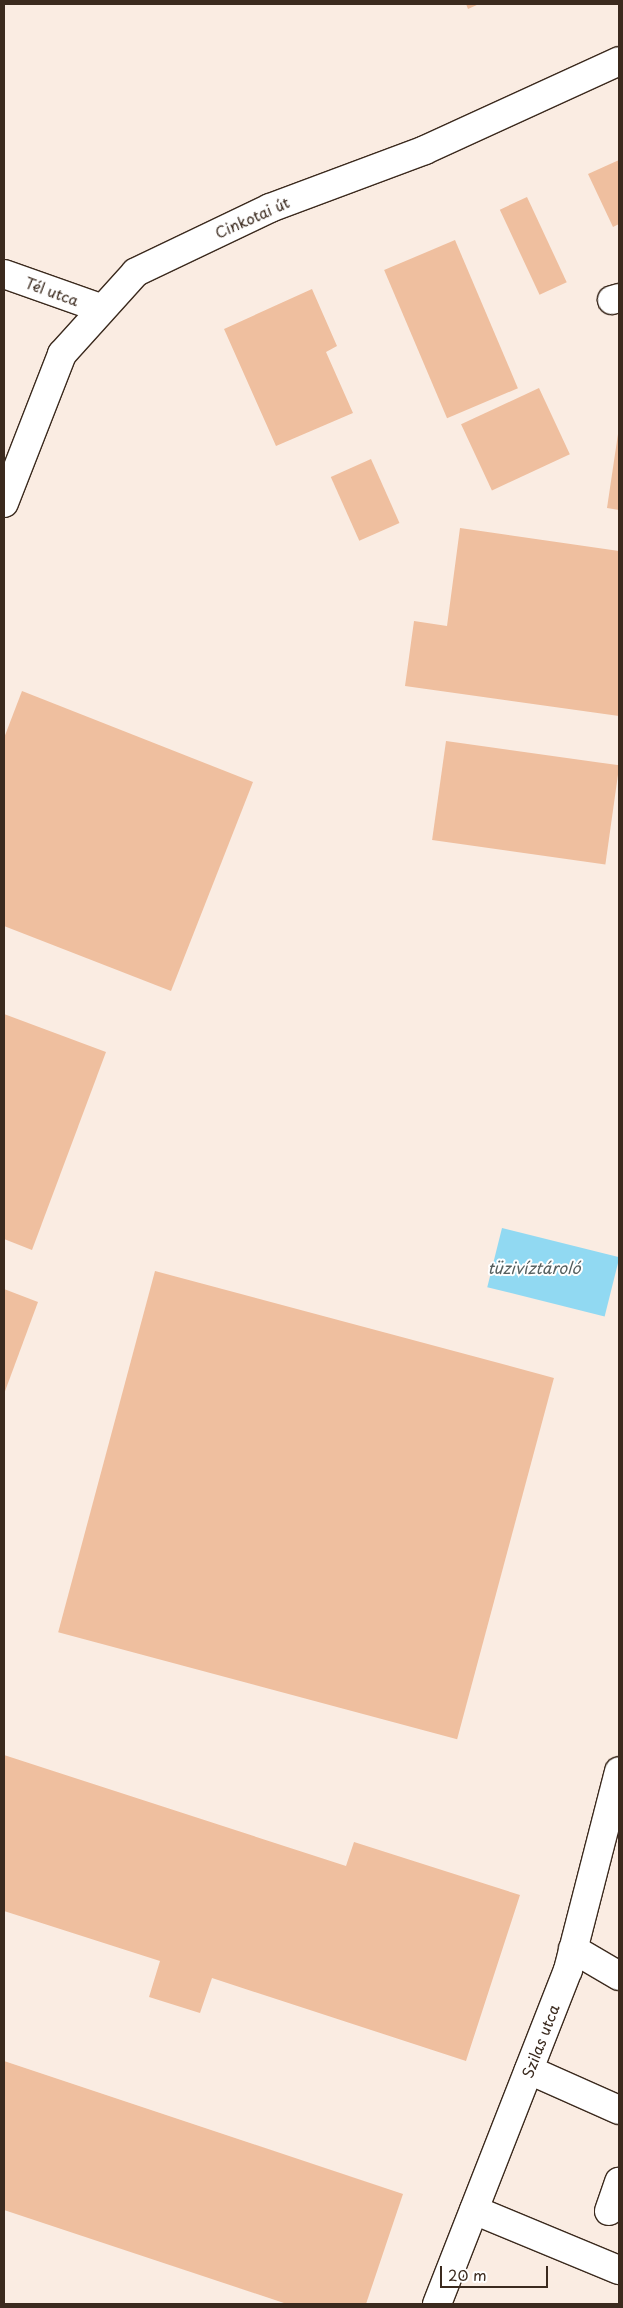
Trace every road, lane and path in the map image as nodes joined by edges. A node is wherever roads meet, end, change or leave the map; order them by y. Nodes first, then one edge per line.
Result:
1 (619, 60) edge
2 (4, 274) edge
3 (100, 308) junction
4 (4, 503) edge
5 (619, 1771) edge
6 (573, 1949) junction
7 (619, 1976) edge
8 (529, 2070) junction
9 (619, 2110) edge
10 (619, 2182) edge
11 (474, 2210) junction
12 (609, 2211) dead end
13 (619, 2270) edge
14 (437, 2304) edge

1 - 3 street, Cinkotai út
2 - 3 street, Tél utca
3 - 4 street, Cinkotai út
5 - 6 street, Szilas utca
6 - 7 street
6 - 8 street, Szilas utca
8 - 9 street
8 - 11 street, Szilas utca
10 - 12 street
11 - 13 street
11 - 14 street, Szilas utca

